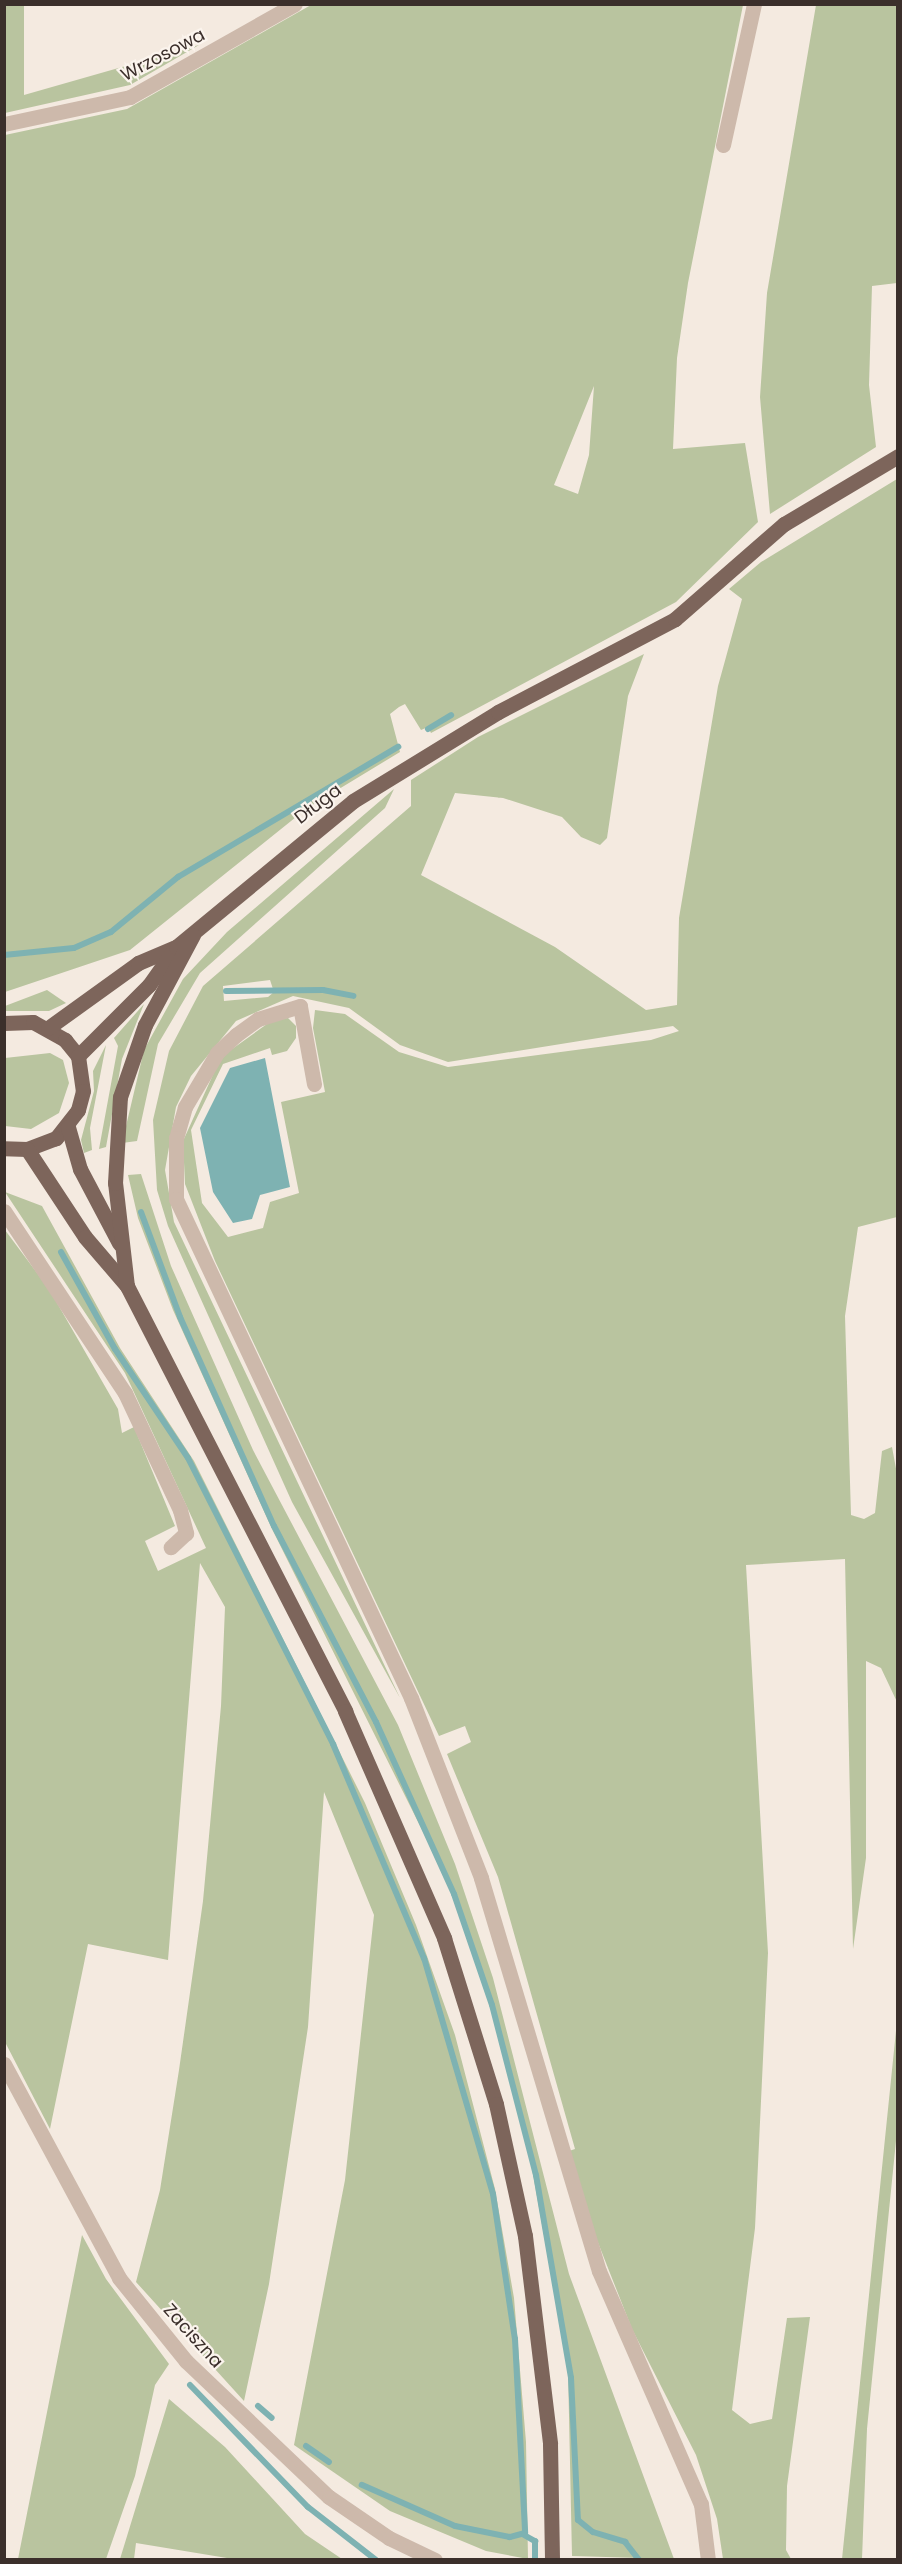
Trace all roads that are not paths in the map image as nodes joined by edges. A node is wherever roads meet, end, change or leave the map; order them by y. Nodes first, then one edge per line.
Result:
1 (295, 4) edge
2 (754, 4) edge
3 (4, 124) edge
4 (723, 145) dead end
5 (897, 456) edge
6 (195, 931) junction
7 (176, 947) junction
8 (4, 1023) edge
9 (48, 1028) junction
10 (78, 1056) junction
11 (315, 1084) dead end
12 (68, 1127) junction
13 (4, 1148) edge
14 (27, 1149) junction
15 (4, 1211) edge
16 (121, 1245) junction
17 (127, 1286) junction
18 (171, 1546) dead end
19 (4, 2064) edge
20 (435, 2559) edge
21 (552, 2559) edge
22 (708, 2559) edge

1 - 3 street, Wrzosowa
2 - 4 street
5 - 6 main road, Długa
6 - 7 main road, Długa
6 - 16 main road
7 - 9 main road, Długa
7 - 10 main road, Długa
8 - 9 main road
9 - 10 main road
10 - 12 main road
11 - 22 street
12 - 14 main road
12 - 16 main road
13 - 14 main road
14 - 17 main road
15 - 18 street
16 - 17 main road
17 - 21 main road
19 - 20 street, Zaciszna

